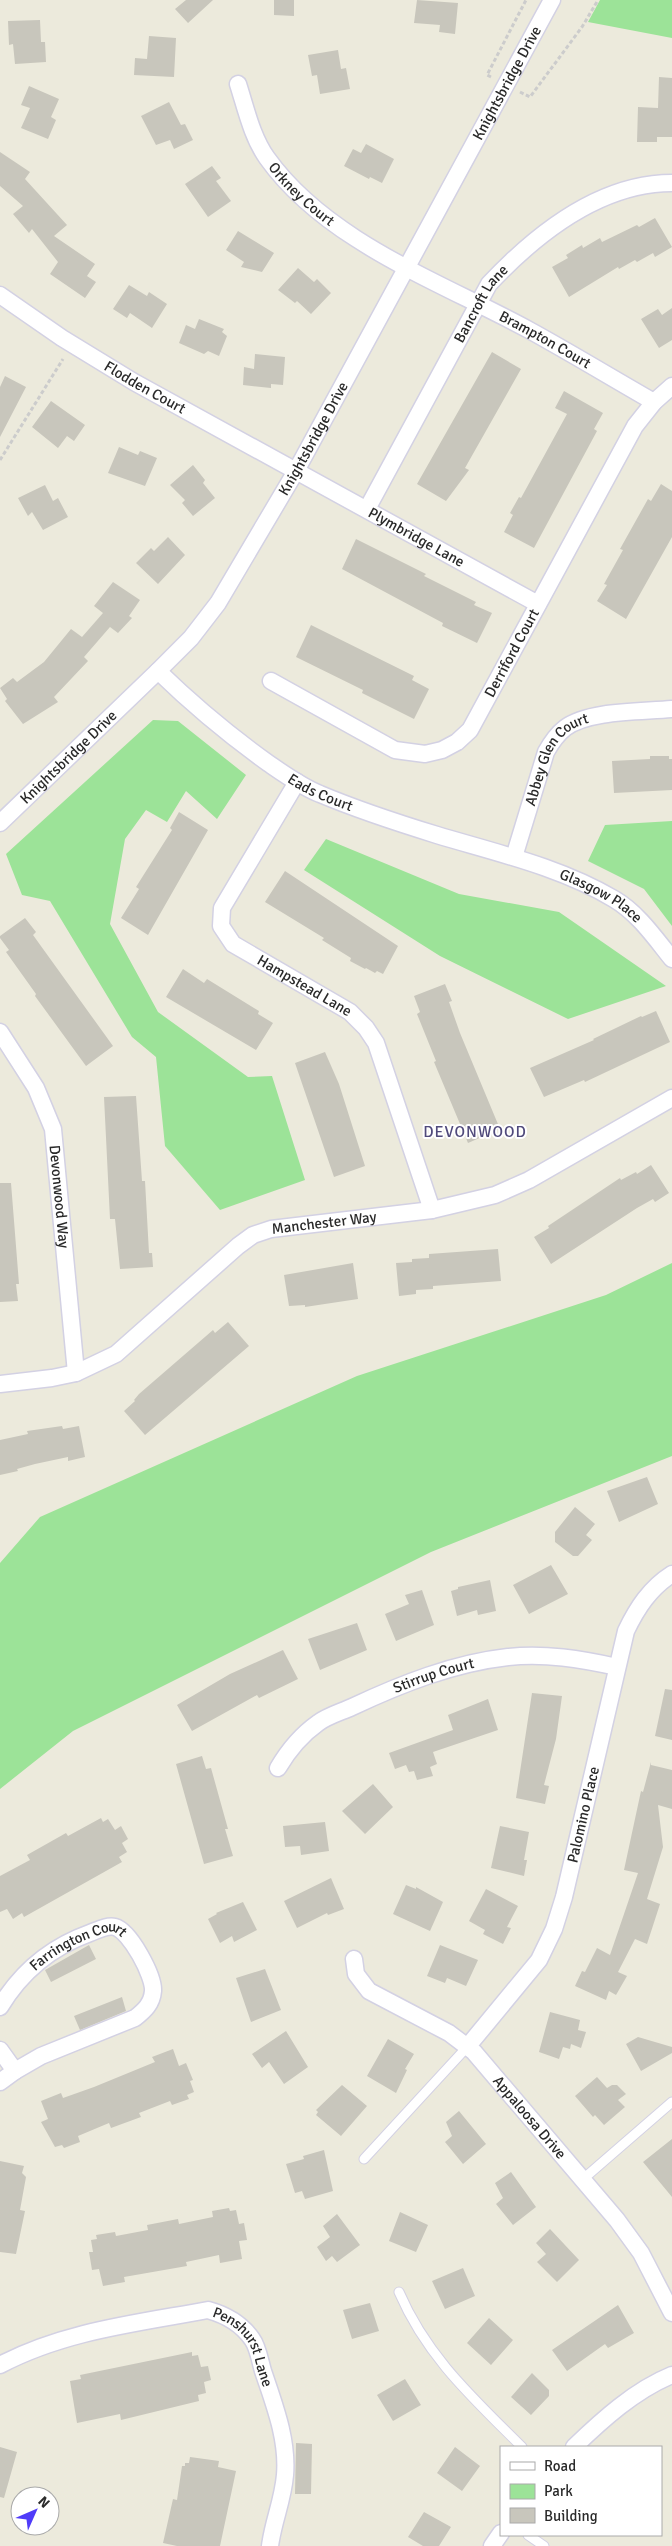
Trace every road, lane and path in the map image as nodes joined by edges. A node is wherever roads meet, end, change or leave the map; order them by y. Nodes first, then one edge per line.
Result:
1 (552, 0) edge
2 (238, 84) dead end
3 (672, 183) edge
4 (408, 266) junction
5 (0, 295) edge
6 (478, 304) junction
7 (72, 344) junction
8 (672, 386) edge
9 (654, 402) junction
10 (0, 460) edge
11 (296, 471) junction
12 (367, 509) junction
13 (538, 604) junction
14 (158, 671) junction
15 (271, 681) dead end
16 (672, 709) edge
17 (297, 782) junction
18 (0, 823) edge
19 (514, 856) junction
20 (672, 958) edge
21 (0, 1032) edge
22 (672, 1098) edge
23 (432, 1210) junction
24 (76, 1373) junction
25 (0, 1384) edge
26 (672, 1574) edge
27 (617, 1667) junction
28 (278, 1768) dead end
29 (354, 1958) dead end
30 (0, 2007) edge
31 (468, 2046) junction
32 (0, 2050) edge
33 (15, 2071) junction
34 (0, 2082) edge
35 (672, 2102) edge
36 (364, 2159) dead end
37 (582, 2180) junction
38 (399, 2292) dead end
39 (672, 2313) edge
40 (0, 2365) edge
41 (672, 2376) edge
42 (521, 2446) edge
43 (575, 2446) edge
44 (500, 2534) edge
45 (529, 2536) edge
46 (270, 2546) edge
47 (492, 2546) edge
48 (544, 2546) edge

1 - 4 street, Knightsbridge Drive
2 - 4 street, Orkney Court
3 - 6 street, Bancroft Lane
4 - 6 street, Brampton Court
4 - 11 street, Knightsbridge Drive
5 - 7 street, Flodden Court
6 - 9 street, Brampton Court
6 - 12 street, Bancroft Lane
7 - 10 path
7 - 11 street, Flodden Court
8 - 9 street, Derriford Court
9 - 13 street, Derriford Court
11 - 12 street, Plymbridge Lane
11 - 14 street, Knightsbridge Drive
12 - 13 street, Plymbridge Lane
13 - 15 street, Derriford Court
14 - 17 street, Eads Court
14 - 18 street, Knightsbridge Drive
16 - 19 street, Abbey Glen Court
17 - 19 street, Eads Court
17 - 23 street, Hampstead Lane
19 - 20 street, Glasgow Place
21 - 24 street, Devonwood Way
22 - 23 street, Manchester Way
23 - 24 street, Manchester Way
24 - 25 street, Manchester Way
26 - 27 street, Palomino Place
27 - 28 street, Stirrup Court
27 - 31 street, Palomino Place
29 - 31 street, Appaloosa Drive
30 - 33 street, Farrington Court
31 - 36 lane
31 - 37 street, Appaloosa Drive
32 - 33 street
33 - 34 street, Farrington Court
35 - 37 lane
37 - 39 street, Appaloosa Drive
38 - 42 lane
40 - 46 street, Penshurst Lane
41 - 43 street
44 - 47 street
45 - 48 lane

